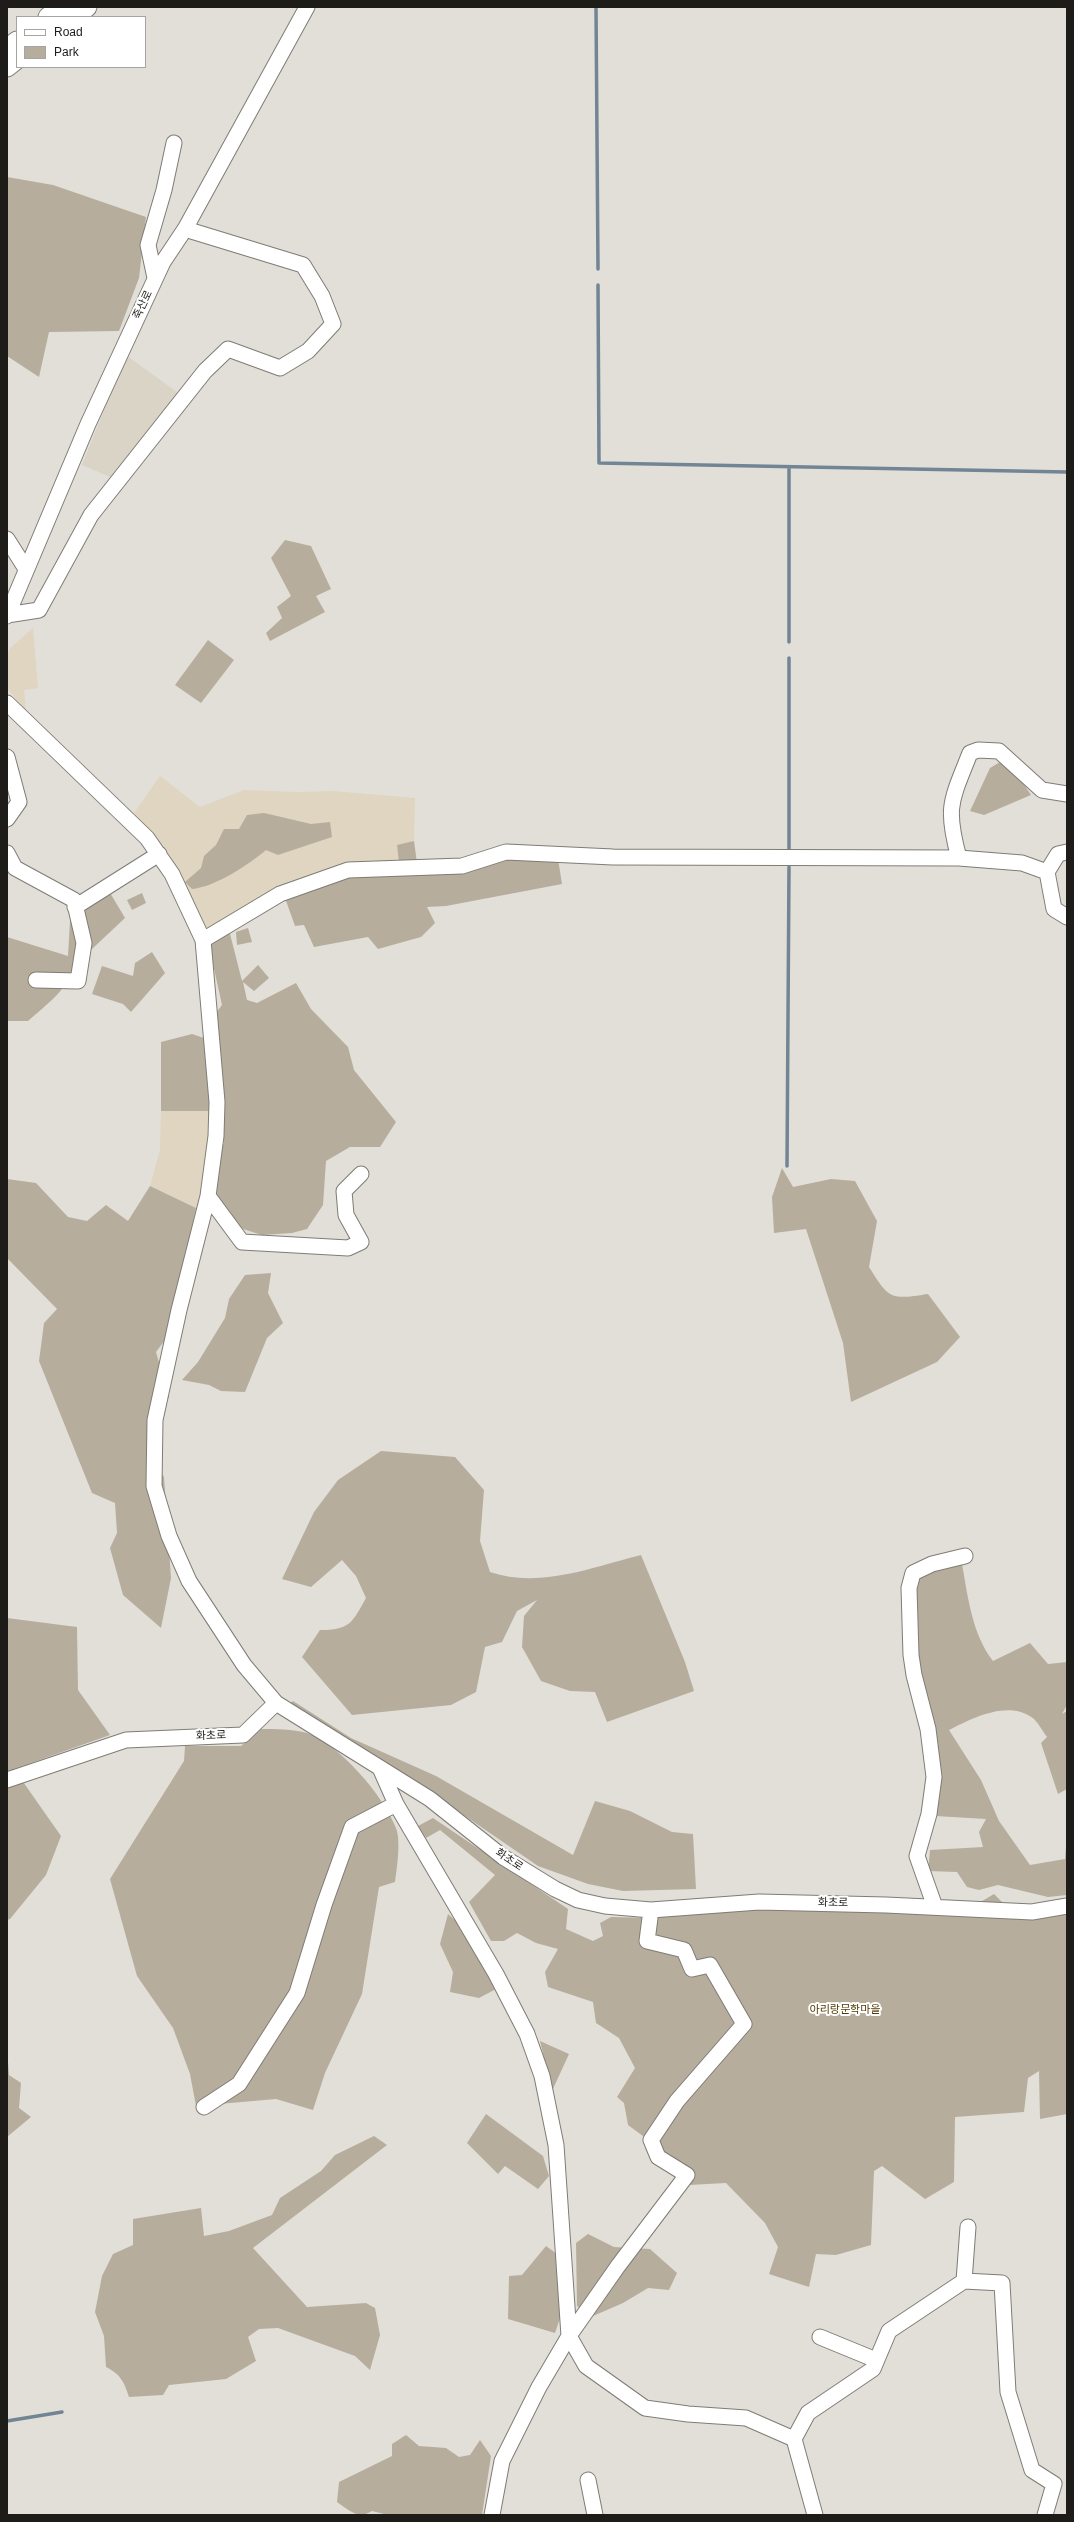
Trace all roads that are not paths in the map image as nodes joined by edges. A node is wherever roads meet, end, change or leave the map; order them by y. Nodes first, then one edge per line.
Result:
1 (62, 7) edge
2 (87, 7) edge
3 (307, 7) edge
4 (49, 16) edge
5 (74, 16) edge
6 (16, 42) edge
7 (7, 49) edge
8 (16, 60) edge
9 (7, 67) edge
10 (174, 143) dead end
11 (185, 229) junction
12 (155, 278) junction
13 (7, 539) edge
14 (26, 568) junction
15 (7, 616) edge
16 (7, 703) edge
17 (7, 758) edge
18 (1067, 794) edge
19 (7, 819) edge
20 (1067, 852) edge
21 (7, 853) edge
22 (159, 854) junction
23 (959, 858) junction
24 (1047, 872) junction
25 (75, 907) junction
26 (1067, 917) edge
27 (203, 940) junction
28 (36, 980) dead end
29 (362, 1174) dead end
30 (208, 1196) junction
31 (965, 1556) dead end
32 (276, 1703) junction
33 (380, 1768) junction
34 (7, 1780) edge
35 (396, 1804) junction
36 (1067, 1906) edge
37 (935, 1907) junction
38 (650, 1910) junction
39 (204, 2107) dead end
40 (968, 2227) dead end
41 (964, 2281) junction
42 (569, 2336) junction
43 (820, 2337) dead end
44 (876, 2360) junction
45 (794, 2439) junction
46 (588, 2480) dead end
47 (492, 2515) edge
48 (595, 2515) edge
49 (816, 2515) edge
50 (1045, 2515) edge

1 - 4 main road
2 - 5 main road
3 - 11 street, 죽산로
6 - 7 main road
8 - 9 main road
10 - 12 street
11 - 12 street, 죽산로
11 - 15 street
12 - 14 street, 죽산로
13 - 14 street
14 - 15 street, 죽산로
16 - 22 street
17 - 19 street
18 - 23 street
20 - 24 street
21 - 25 street
22 - 25 street
22 - 27 street
23 - 24 street
23 - 27 street
24 - 26 street
25 - 28 street
27 - 30 street
29 - 30 street
30 - 32 street
31 - 37 street
32 - 33 street, 화초로
32 - 34 street, 화초로
33 - 35 street
33 - 38 street, 화초로
35 - 39 street
35 - 42 street
36 - 37 street, 화초로
37 - 38 street, 화초로
38 - 42 street
40 - 41 street
41 - 44 street
41 - 50 street
42 - 45 street
42 - 47 street
43 - 44 street
44 - 45 street
45 - 49 street
46 - 48 street

